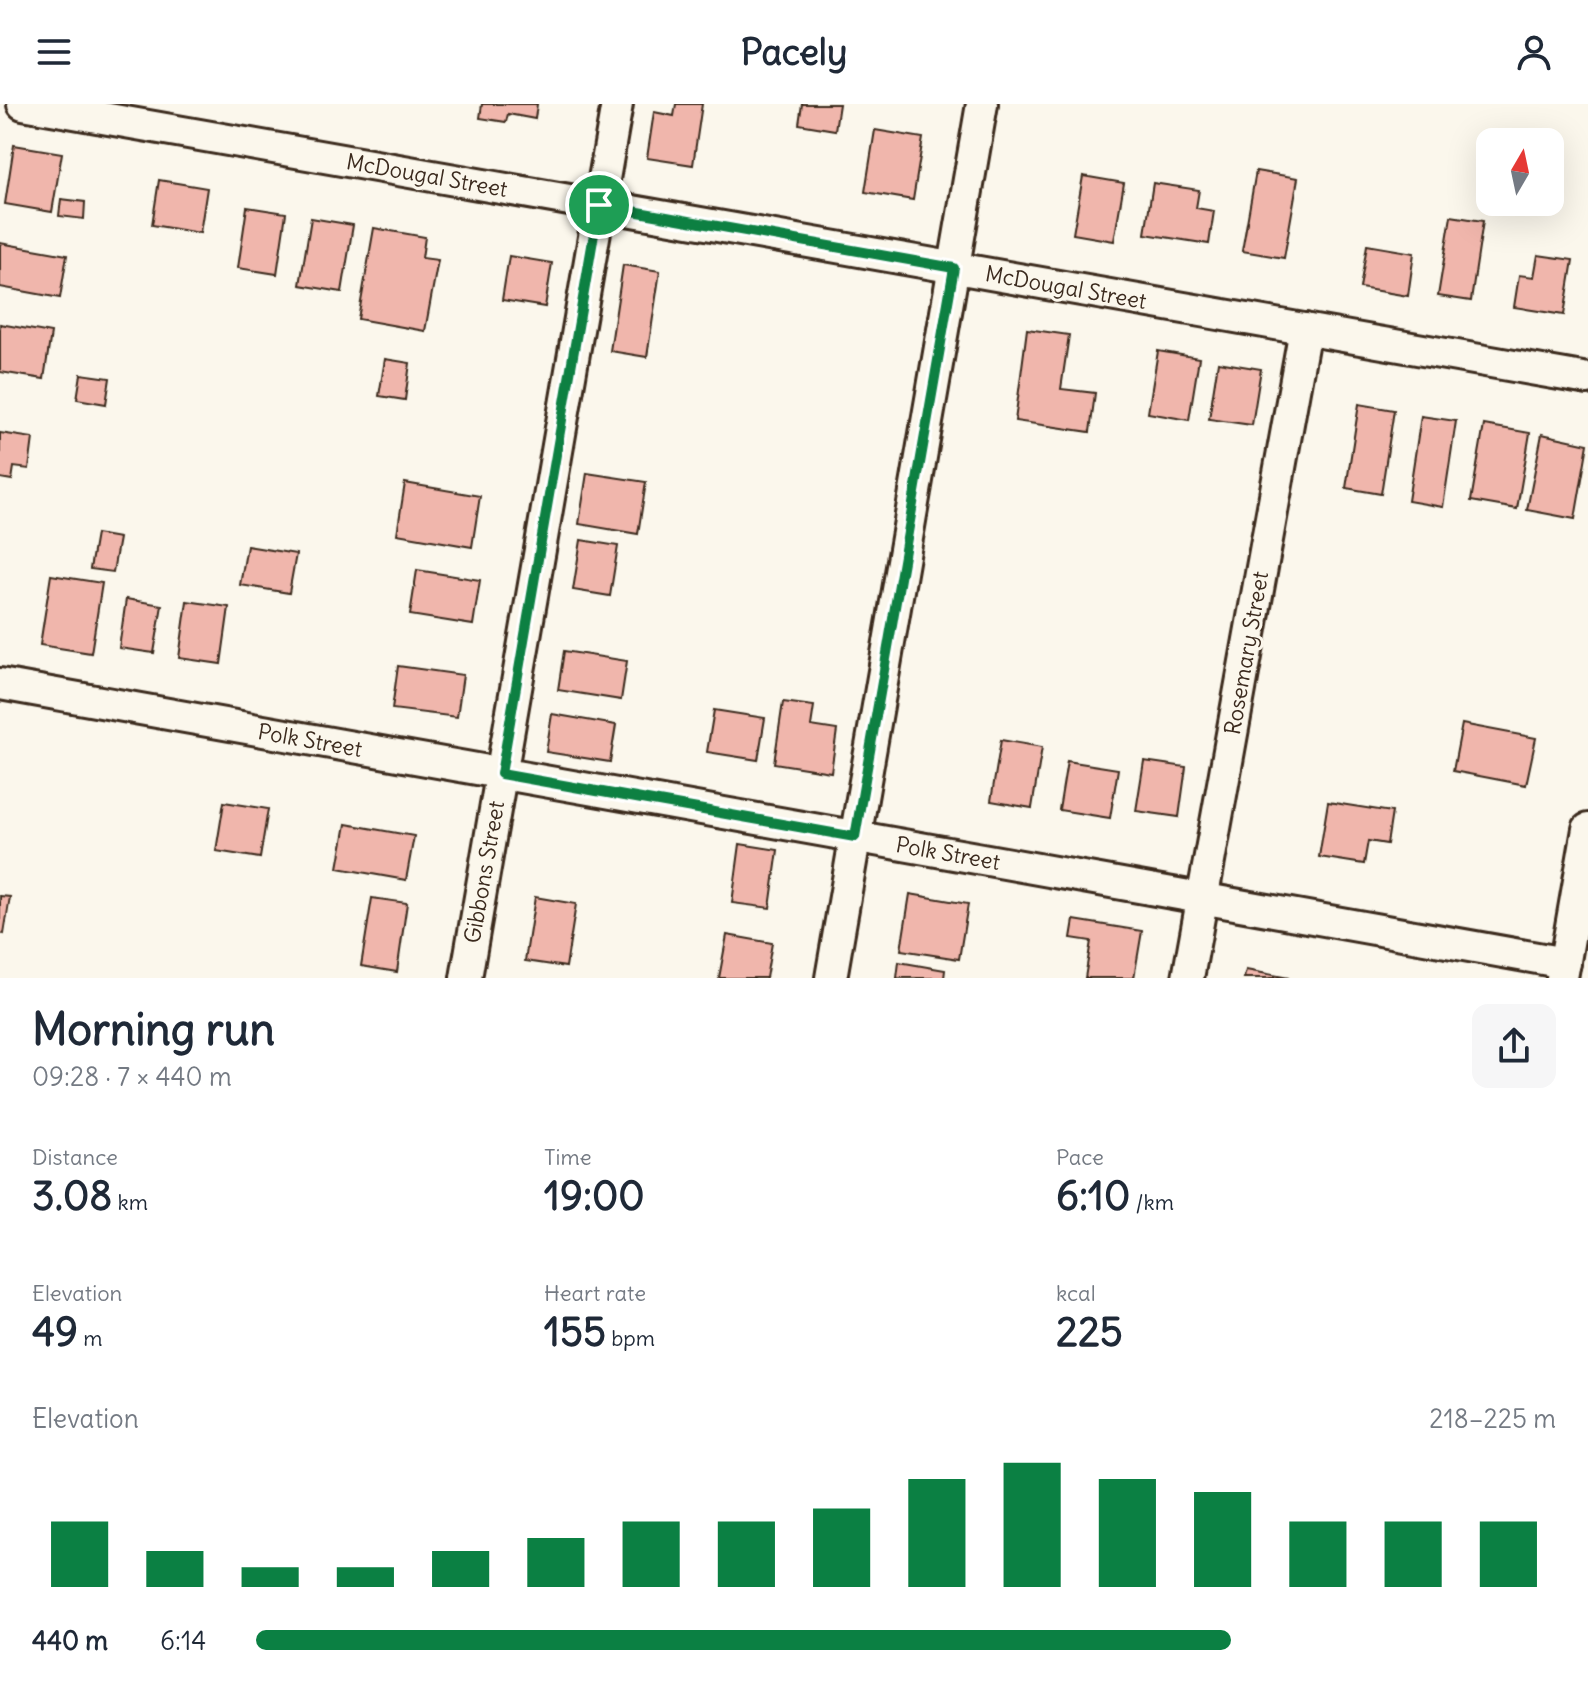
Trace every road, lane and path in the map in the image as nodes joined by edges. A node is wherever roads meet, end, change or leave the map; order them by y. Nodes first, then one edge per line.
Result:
1 (23, 104) edge
2 (617, 104) edge
3 (982, 104) edge
4 (599, 205) junction
5 (954, 268) junction
6 (1305, 329) junction
7 (1588, 379) edge
8 (0, 684) edge
9 (501, 774) junction
10 (1588, 829) edge
11 (855, 837) junction
12 (1202, 899) junction
13 (1582, 899) edge
14 (1564, 971) edge
15 (466, 978) edge
16 (831, 978) edge
17 (1188, 978) edge

1 - 4 street, McDougal Street
2 - 4 street, Gibbons Street
3 - 5 street
4 - 5 street, McDougal Street
4 - 9 street, Gibbons Street
5 - 6 street, McDougal Street
5 - 11 street
6 - 7 street, McDougal Street
6 - 12 street, Rosemary Street
8 - 9 street, Polk Street
9 - 11 street, Polk Street
9 - 15 street, Gibbons Street
10 - 13 street
11 - 12 street, Polk Street
11 - 16 street
12 - 14 street, Polk Street
12 - 17 street, Rosemary Street
13 - 14 street

